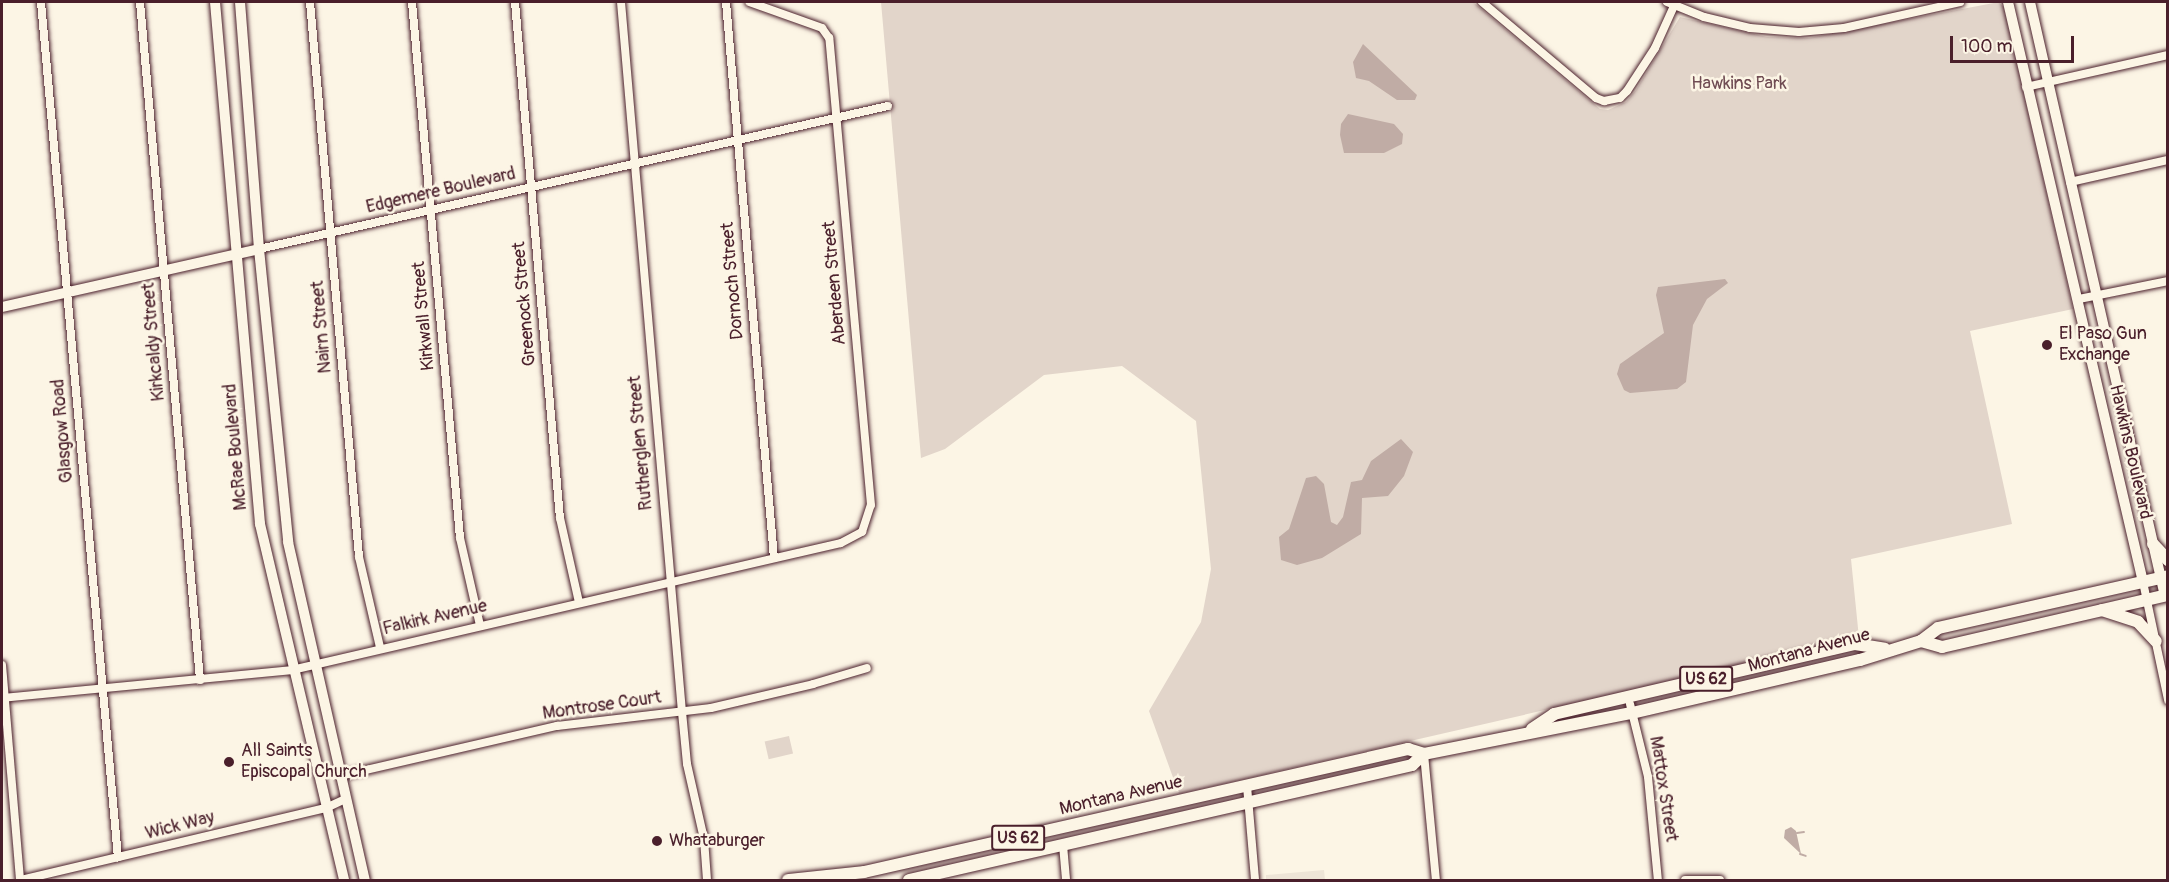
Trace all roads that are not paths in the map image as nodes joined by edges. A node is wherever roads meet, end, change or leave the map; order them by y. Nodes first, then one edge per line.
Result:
1 (41, 2) edge
2 (140, 2) edge
3 (215, 2) edge
4 (240, 2) edge
5 (310, 2) edge
6 (412, 2) edge
7 (515, 2) edge
8 (621, 2) edge
9 (726, 2) edge
10 (749, 2) edge
11 (1482, 2) edge
12 (1960, 2) edge
13 (2008, 2) edge
14 (2030, 2) edge
15 (1670, 4) edge
16 (2168, 55) edge
17 (2048, 82) junction
18 (2026, 87) junction
19 (888, 106) dead end
20 (837, 117) junction
21 (736, 140) junction
22 (2168, 160) edge
23 (634, 163) junction
24 (2070, 182) junction
25 (531, 186) junction
26 (431, 210) junction
27 (330, 233) junction
28 (259, 249) junction
29 (235, 254) junction
30 (164, 270) junction
31 (2168, 281) edge
32 (66, 292) junction
33 (2095, 296) junction
34 (2079, 299) junction
35 (2, 307) edge
36 (2129, 439) junction
37 (2111, 443) junction
38 (866, 527) joint
39 (2153, 544) junction
40 (774, 558) junction
41 (2168, 560) edge
42 (2164, 576) edge
43 (669, 582) junction
44 (2143, 582) junction
45 (2147, 600) junction
46 (2167, 600) edge
47 (579, 602) junction
48 (2101, 610) junction
49 (480, 625) junction
50 (1921, 641) junction
51 (2156, 641) junction
52 (380, 647) junction
53 (1882, 648) junction
54 (315, 664) junction
55 (2, 665) edge
56 (867, 668) dead end
57 (292, 670) junction
58 (200, 680) junction
59 (102, 688) junction
60 (3, 698) edge
61 (2168, 700) edge
62 (1631, 708) junction
63 (682, 712) junction
64 (1533, 728) junction
65 (1424, 754) junction
66 (340, 776) junction
67 (1246, 786) junction
68 (345, 799) junction
69 (1248, 803) junction
70 (326, 808) junction
71 (1063, 845) junction
72 (118, 858) junction
73 (21, 880) edge
74 (344, 880) edge
75 (365, 880) edge
76 (707, 880) edge
77 (788, 880) edge
78 (909, 880) edge
79 (1066, 880) edge
80 (1255, 880) edge
81 (1436, 880) edge
82 (1658, 880) edge
83 (1685, 880) edge
84 (1720, 880) edge

1 - 32 street, Glasgow Road
2 - 30 street, Kirkcaldy Street
3 - 29 main road, McRae Boulevard
4 - 28 main road
5 - 27 street, Nairn Street
6 - 26 street, Kirkwall Street
7 - 25 street, Greenock Street
8 - 23 street, Rutherglen Street
9 - 21 street, Dornoch Street
10 - 20 street, Aberdeen Street
11 - 15 street
12 - 15 street
13 - 18 main road, Hawkins Boulevard
14 - 17 main road, Hawkins Boulevard
16 - 17 street
17 - 18 street
17 - 24 main road, Hawkins Boulevard
18 - 34 main road, Hawkins Boulevard
19 - 20 street, Edgemere Boulevard
20 - 21 street, Edgemere Boulevard
20 - 38 street, Aberdeen Street
21 - 23 street, Edgemere Boulevard
21 - 40 street, Dornoch Street
22 - 24 street
23 - 25 street, Edgemere Boulevard
23 - 43 street, Rutherglen Street
24 - 33 main road, Hawkins Boulevard
25 - 26 street, Edgemere Boulevard
25 - 47 street, Greenock Street
26 - 27 street, Edgemere Boulevard
26 - 49 street, Kirkwall Street
27 - 28 street, Edgemere Boulevard
27 - 52 street, Nairn Street
28 - 29 main road, Edgemere Boulevard
28 - 54 main road
29 - 30 main road, Edgemere Boulevard
29 - 57 main road, McRae Boulevard
30 - 32 main road, Edgemere Boulevard
30 - 58 street, Kirkcaldy Street
31 - 33 street
32 - 35 main road, Edgemere Boulevard
32 - 59 street, Glasgow Road
33 - 34 street
33 - 36 main road, Hawkins Boulevard
34 - 37 main road, Hawkins Boulevard
36 - 37 main road
36 - 39 main road, Hawkins Boulevard
37 - 44 main road, Hawkins Boulevard
38 - 40 street, Falkirk Avenue
39 - 41 highway
39 - 42 main road, Hawkins Boulevard
40 - 43 street, Falkirk Avenue
42 - 44 highway, Montana Avenue / US 62
42 - 46 main road, Hawkins Boulevard
43 - 47 street, Falkirk Avenue
43 - 63 street, Rutherglen Street
44 - 45 street, Hawkins Boulevard
44 - 50 highway, Montana Avenue / US 62
45 - 46 highway, Montana Avenue / US 62
45 - 48 highway, Montana Avenue / US 62
45 - 51 street, Hawkins Boulevard
47 - 49 street, Falkirk Avenue
48 - 50 highway, Montana Avenue / US 62
48 - 51 highway
49 - 52 street, Falkirk Avenue
50 - 53 highway, Montana Avenue / US 62
51 - 61 street, Hawkins Boulevard
52 - 54 street, Falkirk Avenue
53 - 62 highway, Montana Avenue / US 62
53 - 64 highway, Montana Avenue / US 62
54 - 57 street, Falkirk Avenue
54 - 66 main road
55 - 60 street
56 - 63 street, Montrose Court
57 - 58 street, Falkirk Avenue
57 - 70 main road, McRae Boulevard
58 - 59 street, Falkirk Avenue
59 - 60 street, Falkirk Avenue
59 - 72 street, Glasgow Road
60 - 73 street
62 - 64 highway, Montana Avenue
62 - 82 street, Mattox Street
63 - 66 street, Montrose Court
63 - 76 street, Rutherglen Street
64 - 65 highway, Montana Avenue / US 62
65 - 67 highway, Montana Avenue / US 62
65 - 69 highway, Montana Avenue / US 62
65 - 81 street
66 - 68 main road
67 - 69 street
67 - 77 highway, Montana Avenue / US 62
68 - 70 street, Wick Way
68 - 75 main road
69 - 71 highway, Montana Avenue / US 62
69 - 80 street
70 - 72 street, Wick Way
70 - 74 main road, McRae Boulevard
71 - 78 highway, Montana Avenue / US 62
71 - 79 street
72 - 73 street, Wick Way
83 - 84 street

